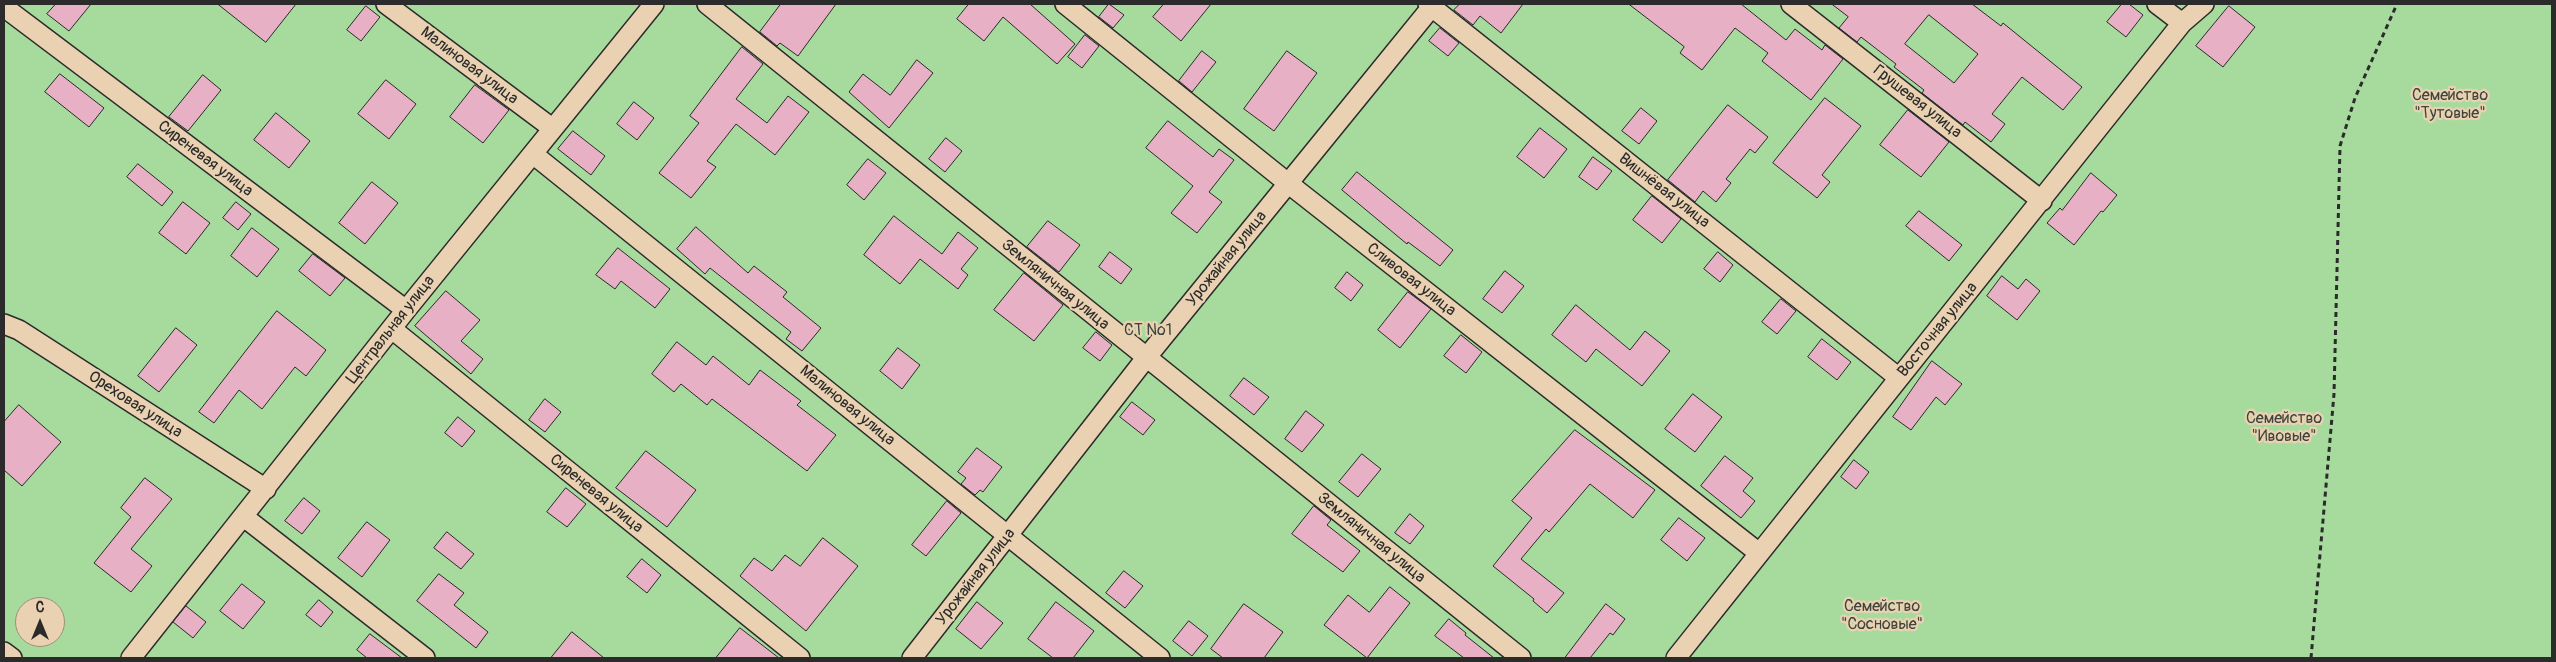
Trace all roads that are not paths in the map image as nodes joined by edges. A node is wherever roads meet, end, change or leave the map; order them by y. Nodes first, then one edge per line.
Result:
1 (386, 4) edge
2 (654, 4) edge
3 (707, 4) edge
4 (1065, 4) edge
5 (1792, 4) edge
6 (2157, 4) edge
7 (2204, 4) edge
8 (1431, 5) edge
9 (4, 8) edge
10 (2182, 23) junction
11 (552, 128) junction
12 (533, 154) junction
13 (1289, 184) junction
14 (2042, 201) junction
15 (406, 310) junction
16 (4, 324) edge
17 (392, 329) junction
18 (1146, 358) junction
19 (1899, 378) junction
20 (266, 489) junction
21 (244, 517) junction
22 (1008, 536) junction
23 (1758, 554) junction
24 (4, 652) edge
25 (12, 658) edge
26 (131, 658) edge
27 (425, 658) edge
28 (800, 658) edge
29 (912, 658) edge
30 (1160, 658) edge
31 (1521, 658) edge
32 (1676, 658) edge

1 - 11 street, Малиновая улица
2 - 11 street, Центральная улица
3 - 18 street, Земляничная улица
4 - 13 street, Сливовая улица
5 - 14 street, Грушевая улица
6 - 10 street
7 - 10 street, Восточная улица
8 - 13 street, Урожайная улица
8 - 19 street, Вишнёвая улица
9 - 15 street, Сиреневая улица
10 - 14 street, Восточная улица
11 - 12 street, Центральная улица
12 - 15 street, Центральная улица
12 - 22 street, Малиновая улица
13 - 18 street, Урожайная улица
13 - 23 street, Сливовая улица
14 - 19 street, Восточная улица
15 - 17 street, Центральная улица
16 - 20 street, Ореховая улица
17 - 20 street, Центральная улица
17 - 28 street, Сиреневая улица
18 - 22 street, Урожайная улица
18 - 31 street, Земляничная улица
19 - 23 street, Восточная улица
20 - 21 street, Центральная улица
21 - 26 street, Центральная улица
21 - 27 street
22 - 29 street, Урожайная улица
22 - 30 street, Малиновая улица
23 - 32 street, Восточная улица
24 - 25 street

